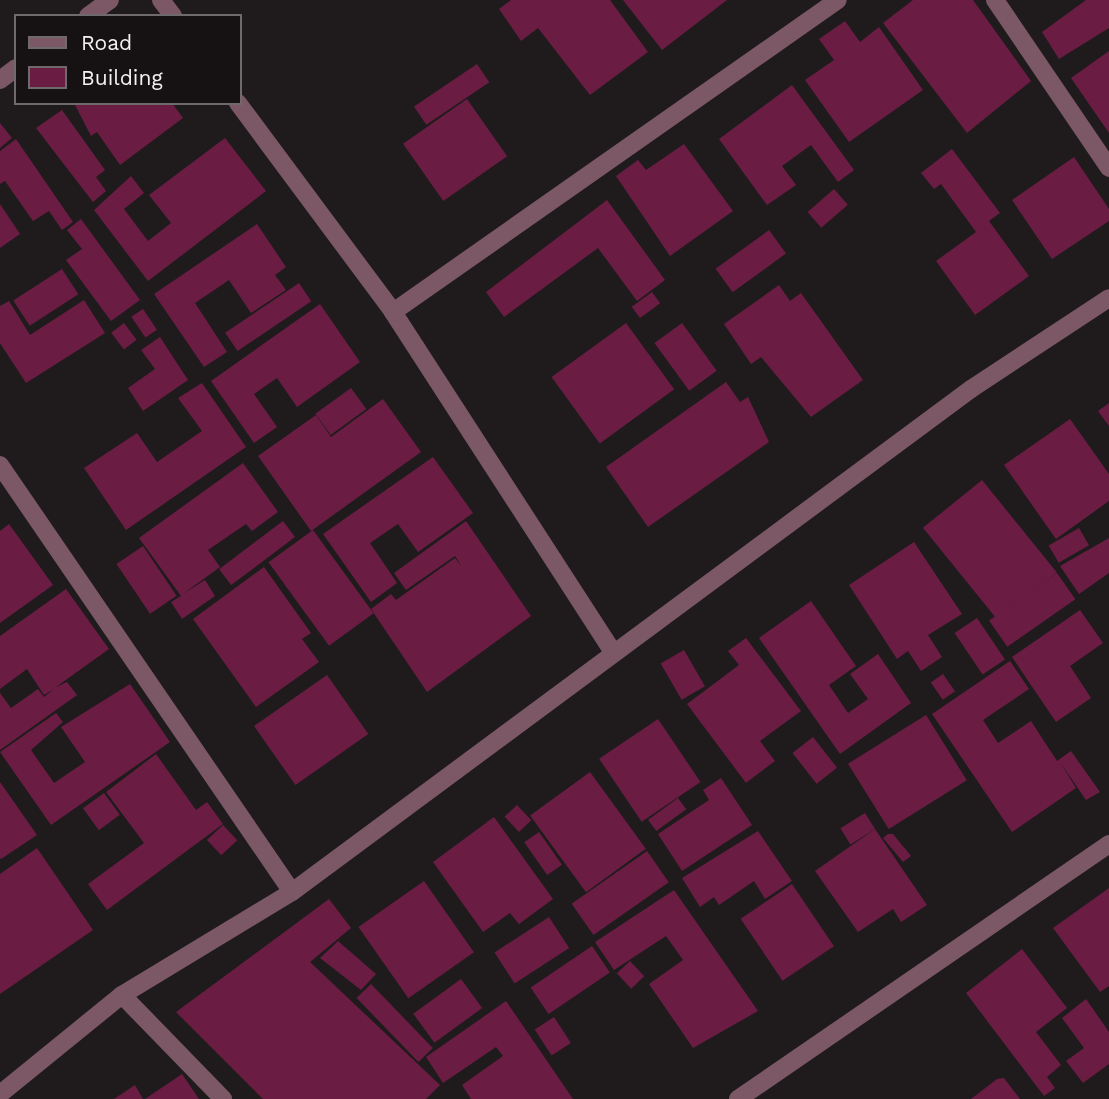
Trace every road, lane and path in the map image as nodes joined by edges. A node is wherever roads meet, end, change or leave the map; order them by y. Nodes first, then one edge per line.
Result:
1 (110, 0) edge
2 (838, 0) edge
3 (995, 0) edge
4 (91, 14) edge
5 (239, 105) edge
6 (1109, 168) edge
7 (1109, 298) edge
8 (393, 312) junction
9 (0, 465) edge
10 (614, 653) junction
11 (1109, 844) edge
12 (292, 892) junction
13 (122, 995) junction
14 (0, 1094) edge
15 (223, 1099) edge
16 (738, 1099) edge

1 - 4 street
2 - 8 street
3 - 6 street
5 - 8 street
7 - 10 street
8 - 10 street
9 - 12 street
10 - 12 street
11 - 16 street
12 - 13 street
13 - 14 street
13 - 15 street

